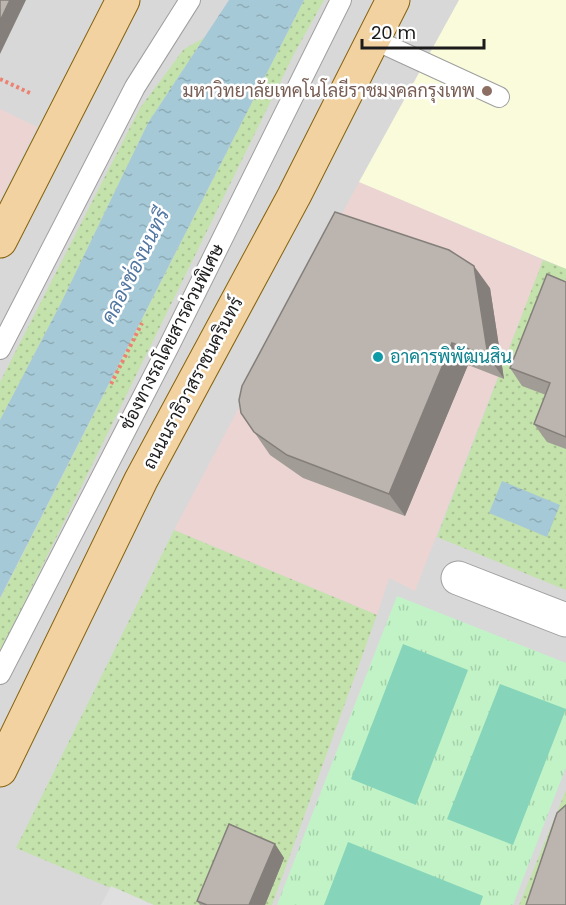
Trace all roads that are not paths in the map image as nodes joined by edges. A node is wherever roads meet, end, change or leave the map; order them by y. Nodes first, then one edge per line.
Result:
1 (123, 0) edge
2 (190, 0) edge
3 (341, 0) edge
4 (393, 0) edge
5 (373, 39) junction
6 (499, 97) dead end
7 (0, 241) edge
8 (0, 349) edge
9 (458, 578) dead end
10 (566, 620) edge
11 (0, 674) edge
12 (0, 770) edge

1 - 7 main road
2 - 8 lane
3 - 11 lane, ช่องทางรถโดยสารด่วนพิเศษ
4 - 5 main road, ถนนนราธิวาสราชนครินทร์
5 - 6 lane
5 - 12 main road, ถนนนราธิวาสราชนครินทร์
9 - 10 street

